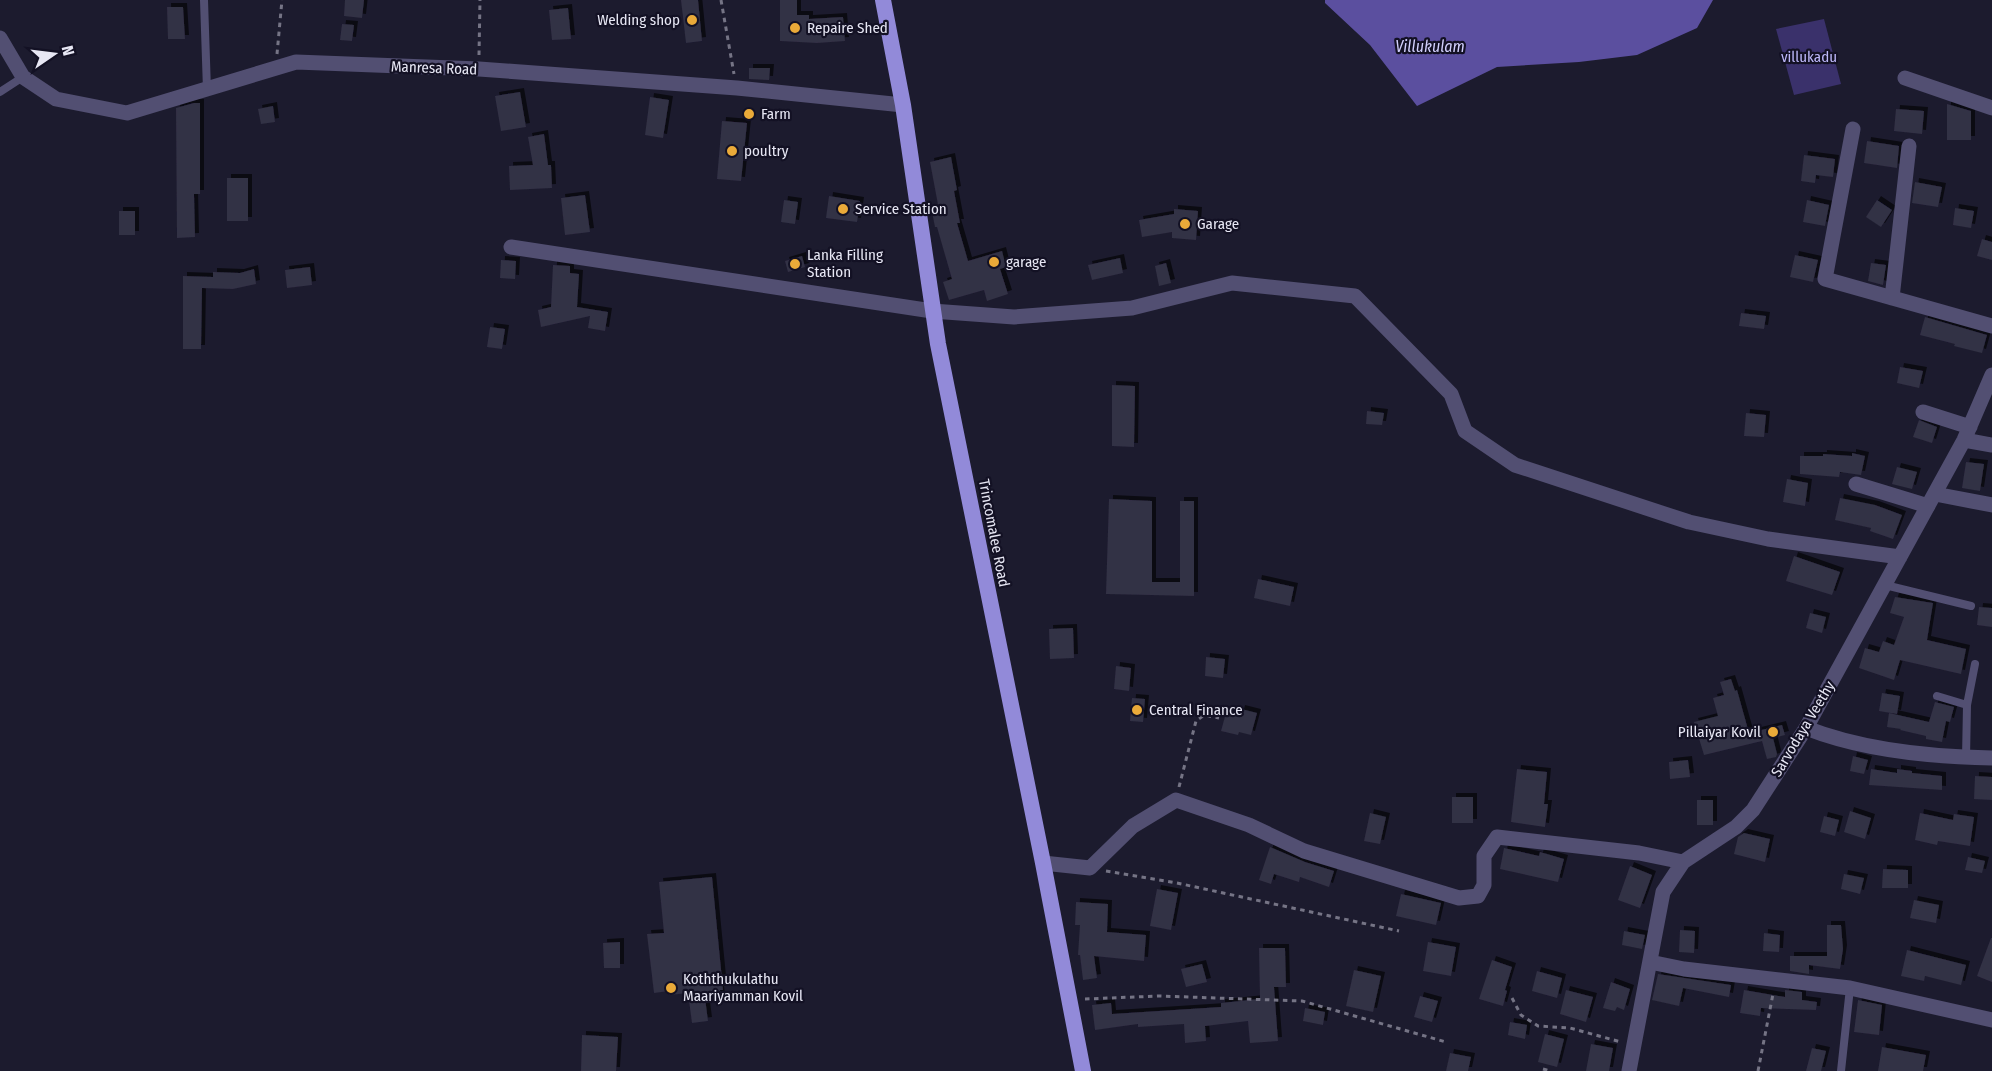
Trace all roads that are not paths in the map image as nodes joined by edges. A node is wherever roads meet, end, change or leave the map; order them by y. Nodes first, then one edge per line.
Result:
1 (204, 0) edge
2 (883, 0) edge
3 (0, 38) edge
4 (22, 76) junction
5 (1905, 78) dead end
6 (207, 90) junction
7 (0, 92) edge
8 (903, 105) junction
9 (1992, 108) edge
10 (1853, 129) dead end
11 (1909, 146) dead end
12 (511, 247) dead end
13 (1892, 298) junction
14 (932, 311) junction
15 (1992, 326) edge
16 (1992, 375) edge
17 (1923, 412) dead end
18 (1967, 434) junction
19 (1992, 445) edge
20 (1856, 484) dead end
21 (1931, 500) junction
22 (1992, 506) edge
23 (1899, 557) junction
24 (1885, 585) junction
25 (1971, 606) dead end
26 (1975, 664) dead end
27 (1937, 696) dead end
28 (1967, 705) junction
29 (1806, 728) junction
30 (1966, 758) junction
31 (1992, 758) edge
32 (1683, 862) junction
33 (1043, 863) junction
34 (1650, 962) junction
35 (1850, 988) junction
36 (1992, 1020) edge
37 (1083, 1071) edge
38 (1629, 1071) edge
39 (1841, 1071) edge

1 - 6 lane
2 - 8 highway, Trincomalee Road
3 - 4 street, Manresa Road
4 - 6 street, Manresa Road
4 - 7 lane
5 - 9 street
6 - 8 street, Manresa Road
8 - 14 highway, Trincomalee Road
10 - 13 street
11 - 13 street
12 - 14 street
13 - 15 street
14 - 23 street
14 - 33 highway, Trincomalee Road
16 - 18 street, Sarvodaya Veethy
17 - 18 street
18 - 19 street
18 - 21 street, Sarvodaya Veethy
20 - 21 street
21 - 22 street
21 - 23 street, Sarvodaya Veethy
23 - 24 street, Sarvodaya Veethy
24 - 25 lane
24 - 29 street, Sarvodaya Veethy
26 - 28 lane
27 - 28 lane
28 - 30 lane
29 - 30 street
29 - 32 street, Sarvodaya Veethy
30 - 31 street
32 - 33 street
32 - 34 street, Sarvodaya Veethy
33 - 37 highway, Trincomalee Road
34 - 35 street
34 - 38 street, Sarvodaya Veethy
35 - 36 street
35 - 39 lane

